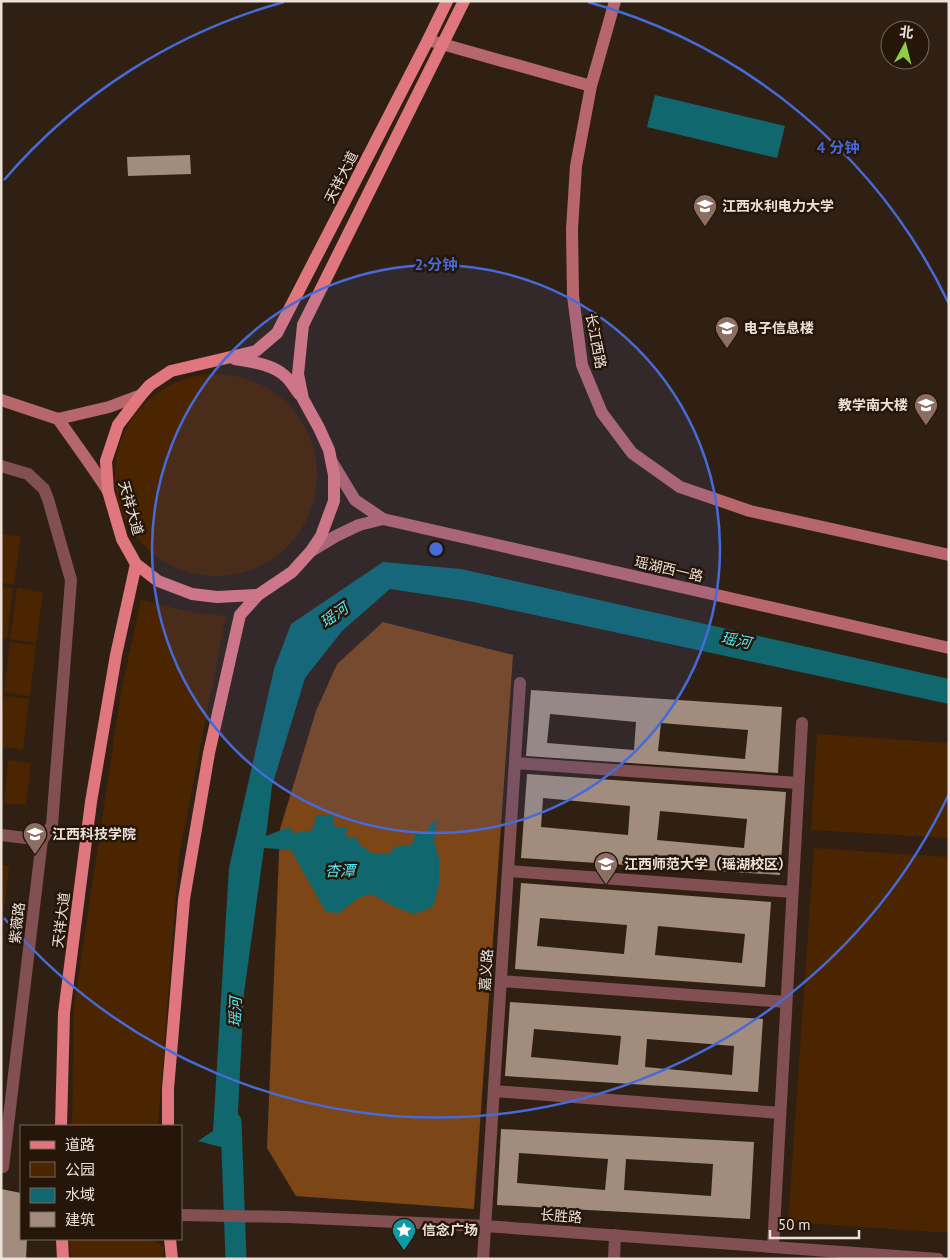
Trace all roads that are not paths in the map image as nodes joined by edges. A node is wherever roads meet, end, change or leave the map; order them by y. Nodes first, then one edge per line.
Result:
1 (447, 1) edge
2 (464, 1) edge
3 (616, 1) edge
4 (428, 40) junction
5 (442, 44) junction
6 (591, 86) junction
7 (228, 358) junction
8 (141, 395) junction
9 (303, 399) junction
10 (1, 400) edge
11 (58, 419) junction
12 (331, 461) junction
13 (1, 466) edge
14 (108, 491) junction
15 (383, 519) junction
16 (311, 551) junction
17 (949, 555) edge
18 (136, 564) junction
19 (258, 595) junction
20 (949, 648) edge
21 (520, 683) dead end
22 (802, 723) dead end
23 (515, 764) junction
24 (798, 783) junction
25 (1, 834) edge
26 (42, 840) junction
27 (508, 871) junction
28 (792, 892) junction
29 (501, 982) junction
30 (786, 1002) junction
31 (494, 1091) junction
32 (780, 1113) junction
33 (61, 1125) edge
34 (168, 1125) edge
35 (1, 1167) edge
36 (182, 1215) edge
37 (485, 1226) junction
38 (615, 1235) junction
39 (62, 1240) edge
40 (170, 1240) edge
41 (773, 1247) junction
42 (63, 1259) edge
43 (172, 1259) edge
44 (483, 1259) edge
45 (614, 1259) edge
46 (938, 1259) edge

1 - 4 main road, 天祥大道
2 - 5 main road
3 - 6 street, 长江西路
4 - 5 street
4 - 7 main road, 天祥大道
5 - 6 street
5 - 9 main road
6 - 17 street, 长江西路
7 - 8 main road, 天祥大道
7 - 9 main road
8 - 11 street
8 - 14 main road, 天祥大道
9 - 12 main road
10 - 11 street
11 - 14 street
12 - 15 street
12 - 16 main road
13 - 26 street, 紫薇路
14 - 18 main road, 天祥大道
15 - 16 street
15 - 20 street, 瑶湖西一路
16 - 19 main road
18 - 19 main road
18 - 33 main road, 天祥大道
19 - 34 main road
21 - 23 street, 嘉义路
22 - 24 street
23 - 24 street
23 - 27 street, 嘉义路
24 - 28 street
25 - 26 street
26 - 35 street, 紫薇路
27 - 28 street
27 - 29 street, 嘉义路
28 - 30 street
29 - 30 street
29 - 31 street, 嘉义路
30 - 32 street
31 - 32 street
31 - 37 street, 嘉义路
32 - 41 street
36 - 37 street, 长胜路
37 - 38 street, 长胜路
37 - 44 street, 嘉义路
38 - 41 street, 长胜路
38 - 45 street
39 - 42 main road
40 - 43 main road
41 - 46 street, 长胜路

